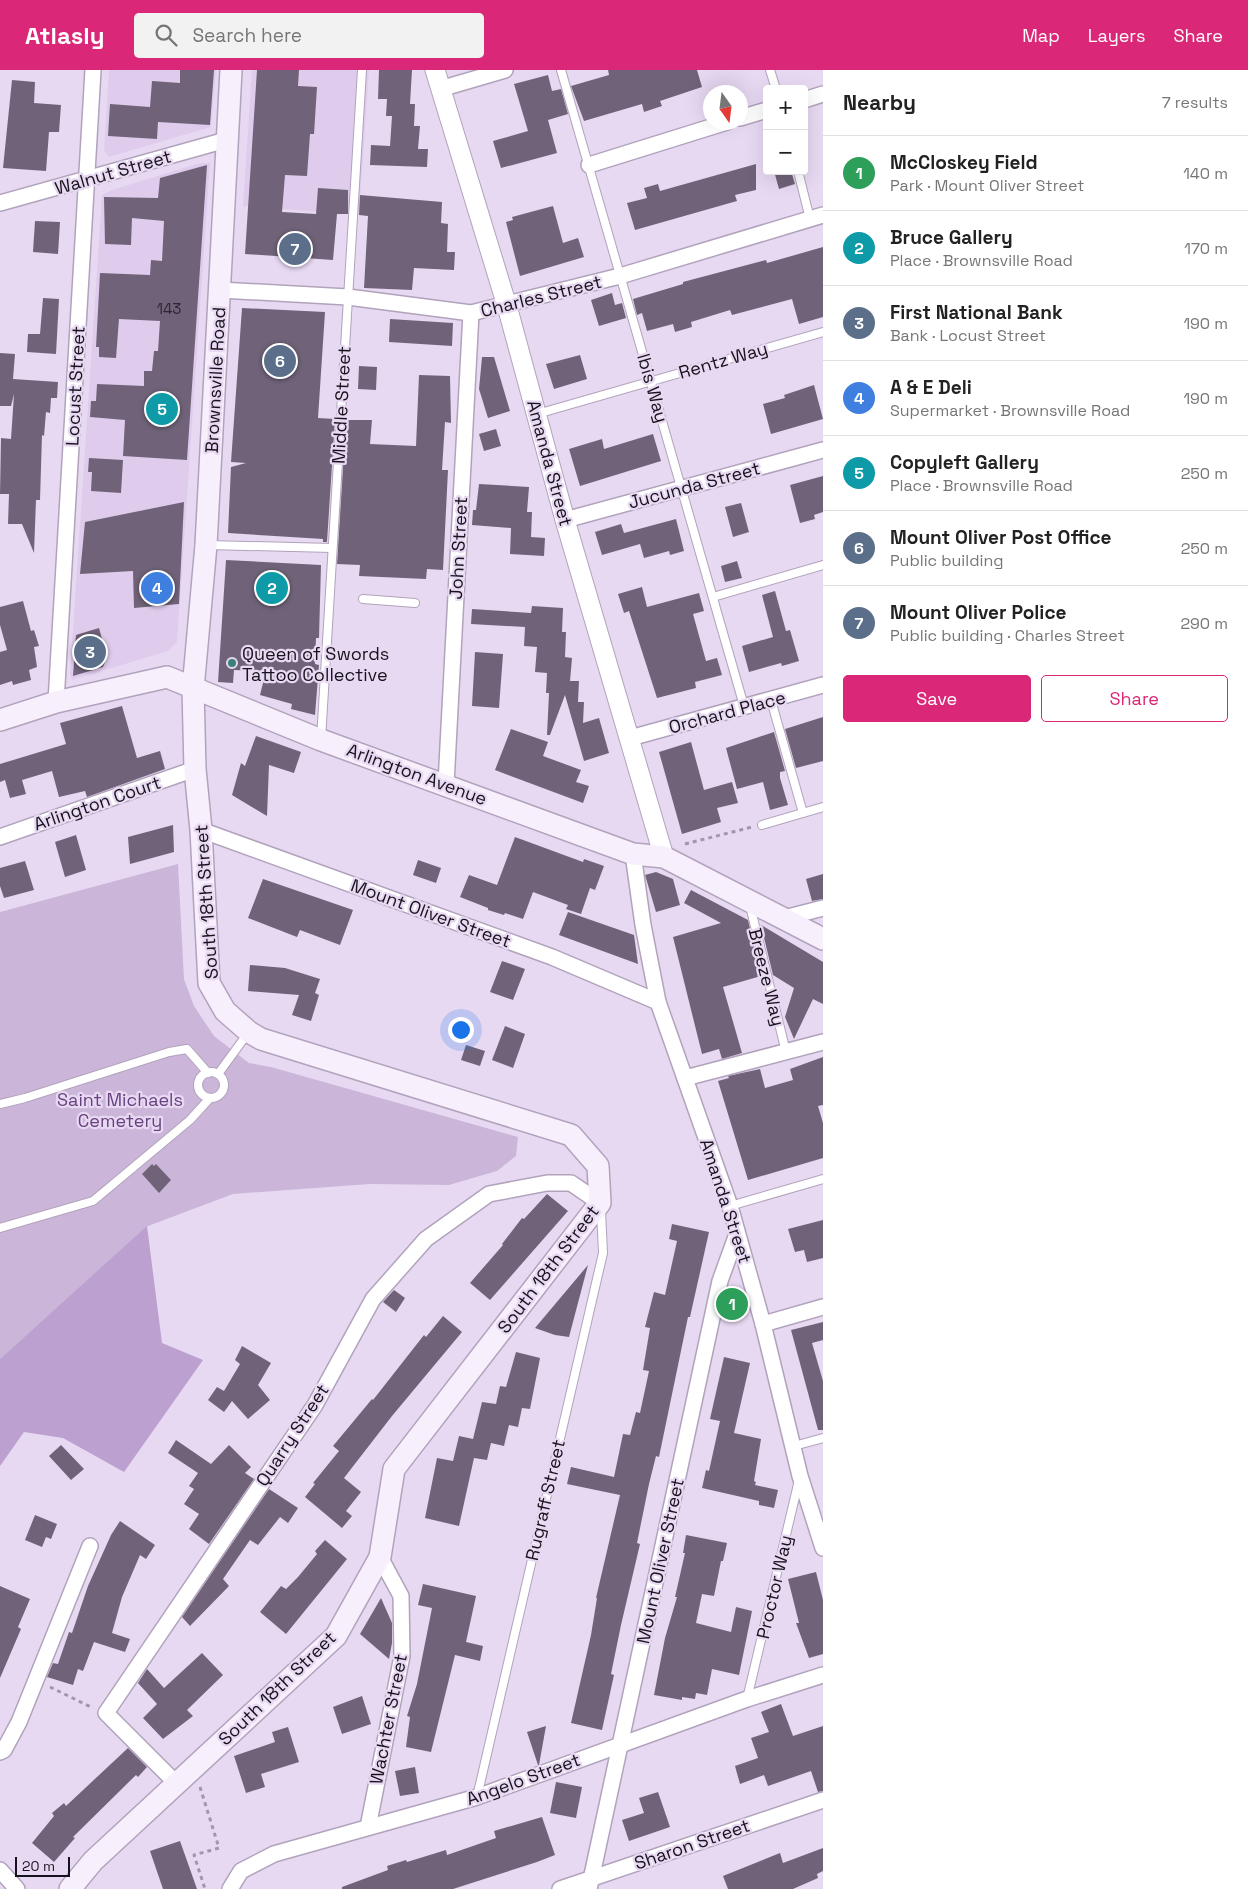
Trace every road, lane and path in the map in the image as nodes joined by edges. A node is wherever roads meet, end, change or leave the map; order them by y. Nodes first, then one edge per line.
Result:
1 (93, 70) edge
2 (231, 70) edge
3 (362, 70) edge
4 (435, 70) edge
5 (506, 70) edge
6 (561, 70) edge
7 (770, 70) edge
8 (775, 85) edge
9 (440, 89) junction
10 (823, 94) edge
11 (808, 99) edge
12 (763, 111) edge
13 (748, 116) edge
14 (703, 129) edge
15 (226, 140) junction
16 (589, 164) junction
17 (800, 175) edge
18 (86, 179) junction
19 (0, 204) edge
20 (817, 217) edge
21 (620, 276) junction
22 (220, 290) junction
23 (348, 297) junction
24 (507, 306) junction
25 (471, 313) junction
26 (823, 332) edge
27 (651, 380) junction
28 (537, 414) junction
29 (823, 450) edge
30 (681, 490) junction
31 (565, 520) junction
32 (206, 545) junction
33 (332, 548) junction
34 (823, 565) edge
35 (713, 597) junction
36 (363, 599) dead end
37 (415, 603) dead end
38 (823, 685) edge
39 (193, 689) junction
40 (771, 700) junction
41 (56, 702) junction
42 (744, 706) junction
43 (0, 720) edge
44 (630, 738) junction
45 (321, 740) junction
46 (195, 769) junction
47 (446, 784) junction
48 (823, 808) edge
49 (803, 813) junction
50 (762, 824) joint
51 (201, 830) junction
52 (0, 837) edge
53 (685, 844) dead end
54 (634, 854) junction
55 (664, 857) junction
56 (749, 900) junction
57 (823, 908) edge
58 (784, 918) junction
59 (823, 939) edge
60 (658, 1002) junction
61 (249, 1032) junction
62 (823, 1042) edge
63 (786, 1052) junction
64 (208, 1073) junction
65 (218, 1074) junction
66 (685, 1078) junction
67 (210, 1098) junction
68 (0, 1104) edge
69 (823, 1179) edge
70 (600, 1203) junction
71 (730, 1206) junction
72 (0, 1228) edge
73 (737, 1234) junction
74 (823, 1307) edge
75 (763, 1324) junction
76 (823, 1438) edge
77 (794, 1446) junction
78 (800, 1476) junction
79 (90, 1546) dead end
80 (823, 1548) edge
81 (380, 1557) junction
82 (823, 1676) edge
83 (35, 1679) junction
84 (747, 1699) junction
85 (106, 1713) junction
86 (621, 1743) junction
87 (0, 1752) edge
88 (199, 1783) dead end
89 (176, 1784) junction
90 (477, 1797) junction
91 (823, 1800) edge
92 (368, 1827) junction
93 (0, 1870) edge
94 (590, 1884) edge
95 (16, 1889) edge
96 (70, 1889) edge
97 (205, 1889) edge
98 (230, 1889) edge
99 (560, 1889) edge

1 - 18 street, Locust Street
2 - 15 main road, Brownsville Road
3 - 23 lane, Middle Street
4 - 9 street, Amanda Street
5 - 9 street
6 - 16 lane, Ibis Way
7 - 8 lane
9 - 24 street, Amanda Street
10 - 11 street
12 - 13 street
14 - 16 street
15 - 18 street, Walnut Street
15 - 22 main road, Brownsville Road
16 - 21 lane, Ibis Way
17 - 20 lane
18 - 19 street, Walnut Street
18 - 41 street, Locust Street
20 - 21 street, Charles Street
21 - 24 street, Charles Street
21 - 27 lane, Ibis Way
22 - 23 street, Charles Street
22 - 32 main road, Brownsville Road
23 - 25 street, Charles Street
23 - 33 lane, Middle Street
24 - 25 street, Charles Street
24 - 28 street, Amanda Street
25 - 47 street, John Street
26 - 27 lane, Rentz Way
27 - 28 lane, Rentz Way
27 - 30 lane, Ibis Way
28 - 31 street, Amanda Street
29 - 30 street, Jucunda Street
30 - 31 street, Jucunda Street
30 - 35 lane, Ibis Way
31 - 44 street, Amanda Street
32 - 33 lane
32 - 39 main road, Brownsville Road
33 - 45 lane, Middle Street
34 - 35 lane
35 - 42 lane, Ibis Way
36 - 37 lane
38 - 40 street, Orchard Place
39 - 41 main road, Arlington Avenue
39 - 45 main road, Arlington Avenue
39 - 46 main road, South 18th Street
40 - 42 street, Orchard Place
40 - 49 lane
41 - 43 main road, Arlington Avenue
42 - 44 street, Orchard Place
44 - 55 street, Amanda Street
45 - 47 main road, Arlington Avenue
46 - 51 main road, South 18th Street
46 - 52 street, Arlington Court
47 - 54 main road, Arlington Avenue
48 - 49 lane
49 - 50 lane
50 - 53 path
51 - 60 street, Mount Oliver Street
51 - 61 main road, South 18th Street
54 - 55 main road, Arlington Avenue
54 - 60 street, Amanda Street
55 - 56 main road, Arlington Avenue
56 - 58 main road, Arlington Avenue
56 - 63 lane, Breeze Way
57 - 58 street
58 - 59 main road, Arlington Avenue
60 - 66 street, Amanda Street
61 - 65 lane
61 - 70 main road, South 18th Street
62 - 63 street
63 - 66 street
64 - 65 lane
64 - 67 lane
64 - 68 lane
65 - 67 lane
66 - 71 street, Amanda Street
67 - 72 lane
69 - 71 lane
70 - 81 main road, South 18th Street
70 - 85 street, Quarry Street
70 - 90 lane, Rugraff Street
71 - 73 street, Amanda Street
73 - 75 street, Amanda Street
73 - 86 street, Mount Oliver Street
74 - 75 street
75 - 77 street, Amanda Street
76 - 77 lane
77 - 78 street, Amanda Street
78 - 80 street, Amanda Street
78 - 84 lane, Proctor Way
79 - 83 street
81 - 89 main road, South 18th Street
81 - 92 street, Wachter Street
82 - 84 street, Angelo Street
83 - 85 path
83 - 87 street
84 - 86 street, Angelo Street
85 - 89 street
86 - 90 street, Angelo Street
86 - 94 street, Mount Oliver Street
88 - 97 path
89 - 96 main road, South 18th Street
90 - 92 street, Angelo Street
91 - 94 street, Sharon Street
92 - 98 street, Angelo Street
93 - 95 street
94 - 99 street, Sharon Street

